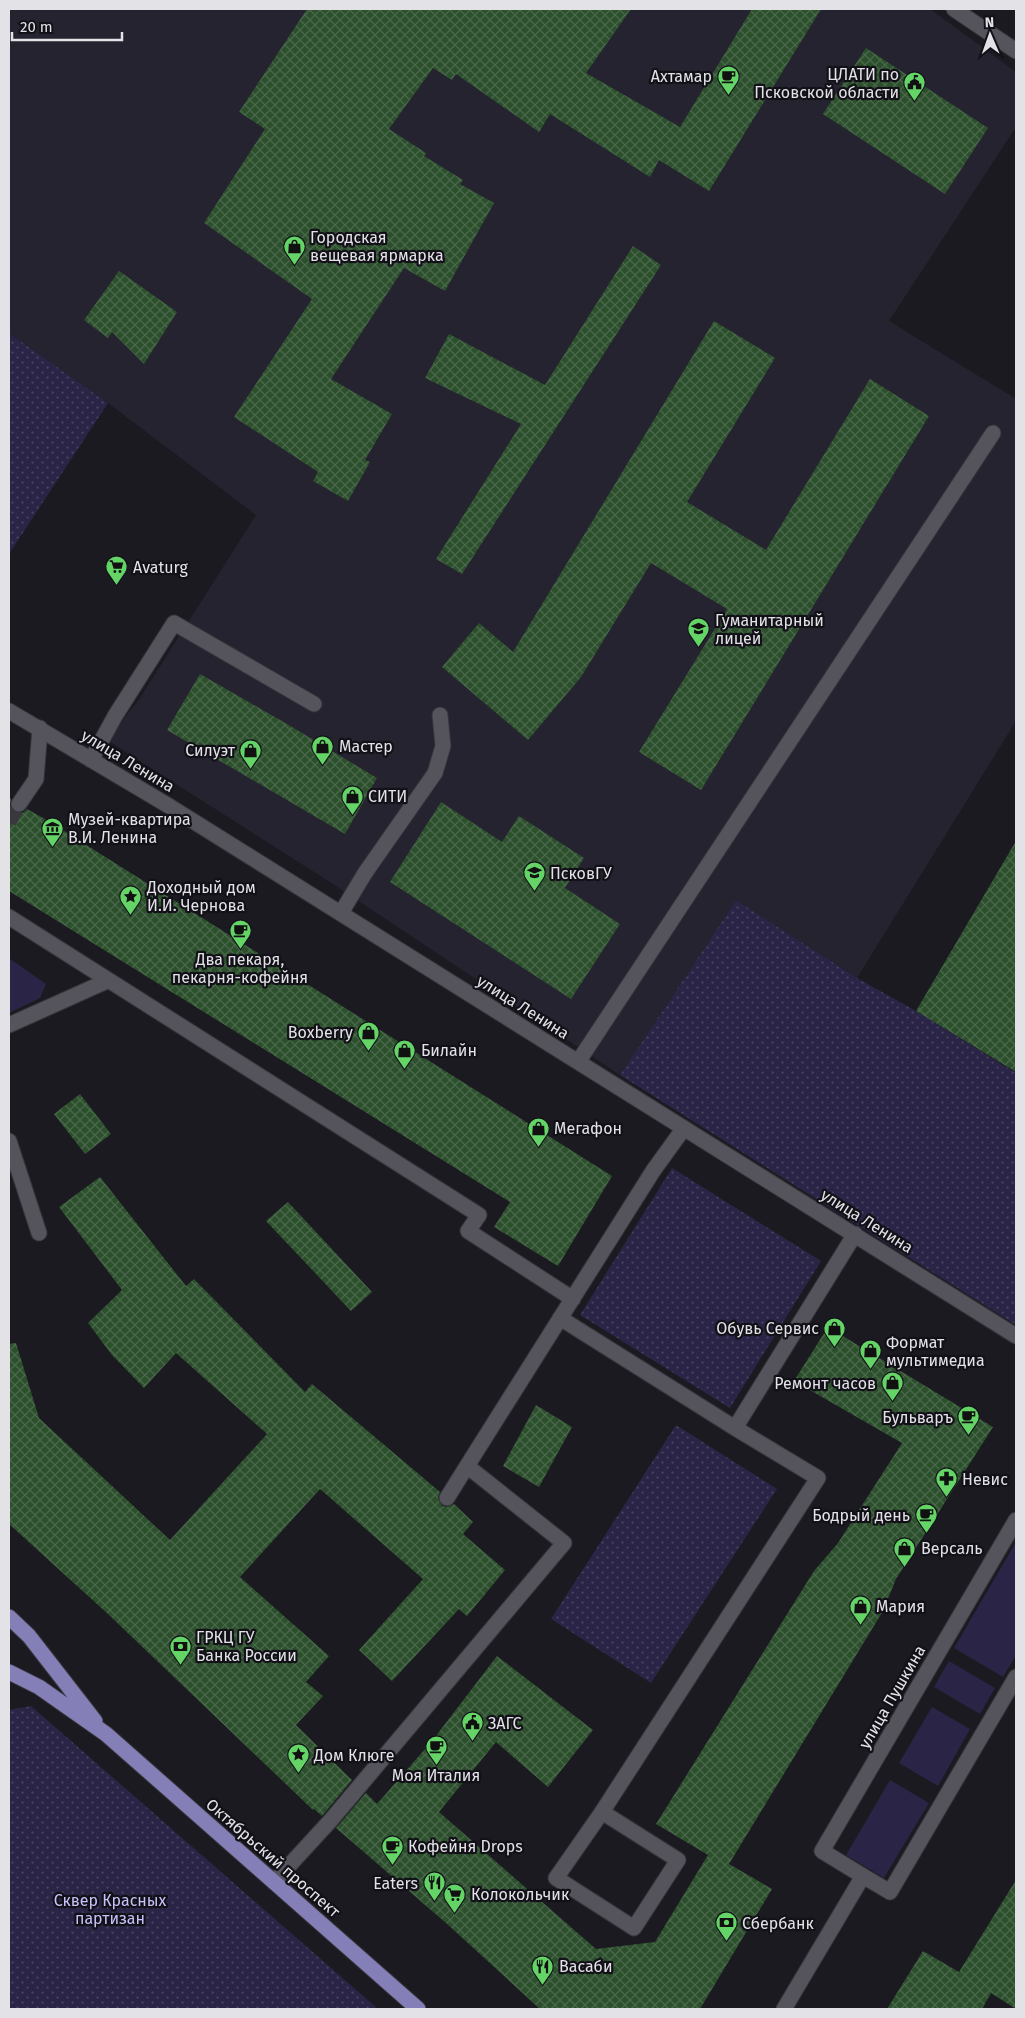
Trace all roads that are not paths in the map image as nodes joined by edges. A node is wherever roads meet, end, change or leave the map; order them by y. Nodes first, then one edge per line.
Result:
1 (954, 9) edge
2 (1016, 51) edge
3 (992, 433) dead end
4 (314, 704) dead end
5 (9, 711) edge
6 (440, 715) dead end
7 (40, 728) junction
8 (91, 760) junction
9 (19, 804) tunnel mouth
10 (341, 913) junction
11 (9, 917) edge
12 (107, 980) junction
13 (9, 1024) edge
14 (578, 1062) junction
15 (684, 1128) junction
16 (9, 1141) edge
17 (39, 1233) dead end
18 (855, 1234) junction
19 (573, 1299) junction
20 (560, 1318) junction
21 (1016, 1336) edge
22 (735, 1428) junction
23 (467, 1466) junction
24 (446, 1498) dead end
25 (1016, 1520) edge
26 (9, 1617) edge
27 (13, 1675) edge
28 (1016, 1676) edge
29 (106, 1734) junction
30 (602, 1812) junction
31 (863, 1876) junction
32 (274, 1882) junction
33 (418, 2009) edge
34 (784, 2009) edge

1 - 2 street
3 - 14 street
4 - 8 street
5 - 7 street, улица Ленина
6 - 10 street
7 - 8 street, улица Ленина
7 - 9 street
8 - 10 street, улица Ленина
10 - 14 street, улица Ленина
11 - 12 street
12 - 13 street
12 - 19 street
14 - 15 street, улица Ленина
15 - 18 street, улица Ленина
15 - 19 street
16 - 17 street
18 - 21 street, улица Ленина
18 - 22 street
19 - 20 street
20 - 22 street
20 - 23 street
22 - 30 street
23 - 24 street
23 - 32 street
25 - 31 street, улица Пушкина
26 - 29 main road, Октябрьский проспект
27 - 29 main road, Октябрьский проспект
28 - 31 street, улица Пушкина
29 - 32 main road, Октябрьский проспект
30 - 30 street
31 - 34 street
32 - 33 main road, Октябрьский проспект

